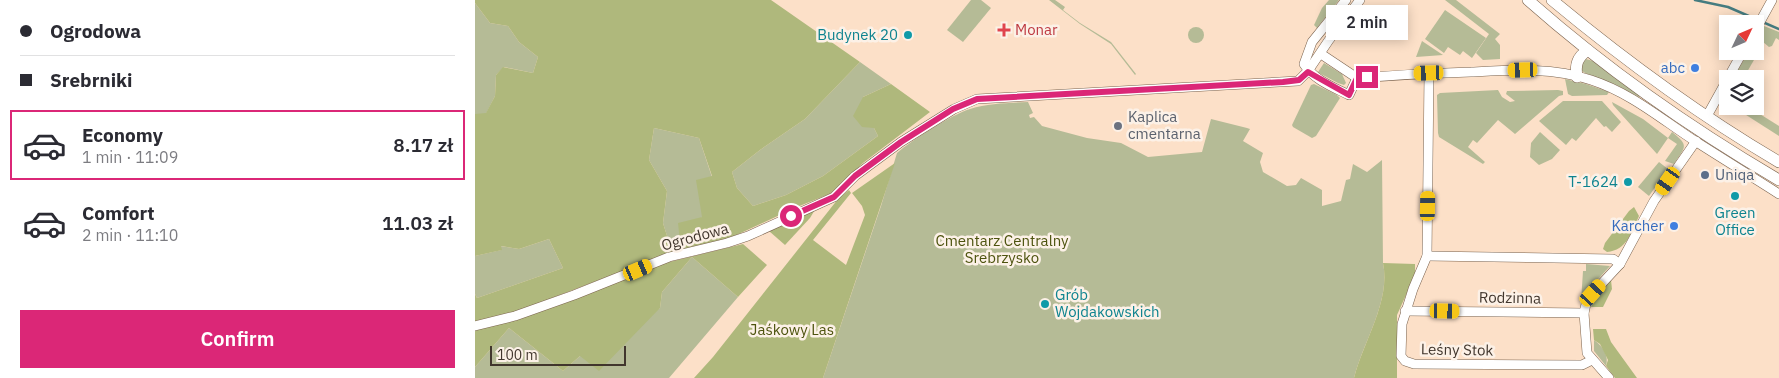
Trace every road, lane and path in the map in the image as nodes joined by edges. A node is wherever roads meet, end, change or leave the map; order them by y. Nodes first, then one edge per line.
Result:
1 (1346, 0) edge
2 (1360, 0) edge
3 (1528, 0) edge
4 (1552, 0) edge
5 (1772, 0) edge
6 (1763, 15) edge
7 (1587, 50) junction
8 (1321, 54) junction
9 (1738, 60) edge
10 (1308, 72) junction
11 (1429, 73) junction
12 (1577, 77) junction
13 (1357, 78) junction
14 (1707, 116) junction
15 (1696, 141) junction
16 (1779, 162) edge
17 (1779, 180) edge
18 (1779, 194) edge
19 (1427, 256) junction
20 (1620, 264) junction
21 (1405, 311) junction
22 (1584, 313) junction
23 (475, 326) edge
24 (1592, 360) junction
25 (1609, 378) edge

1 - 10 street
2 - 8 street
3 - 7 main road
4 - 14 main road
5 - 6 street
7 - 12 main road
7 - 17 main road
8 - 10 street
8 - 13 street
9 - 14 street
10 - 13 street
10 - 23 street, Ogrodowa
11 - 12 street
11 - 13 street
11 - 19 street, Leśny Stok
12 - 15 street
14 - 16 main road
15 - 18 street
15 - 20 street
19 - 20 street
19 - 21 street, Leśny Stok
20 - 22 street
21 - 22 street, Rodzinna
21 - 24 street, Leśny Stok
22 - 24 street
24 - 25 street

